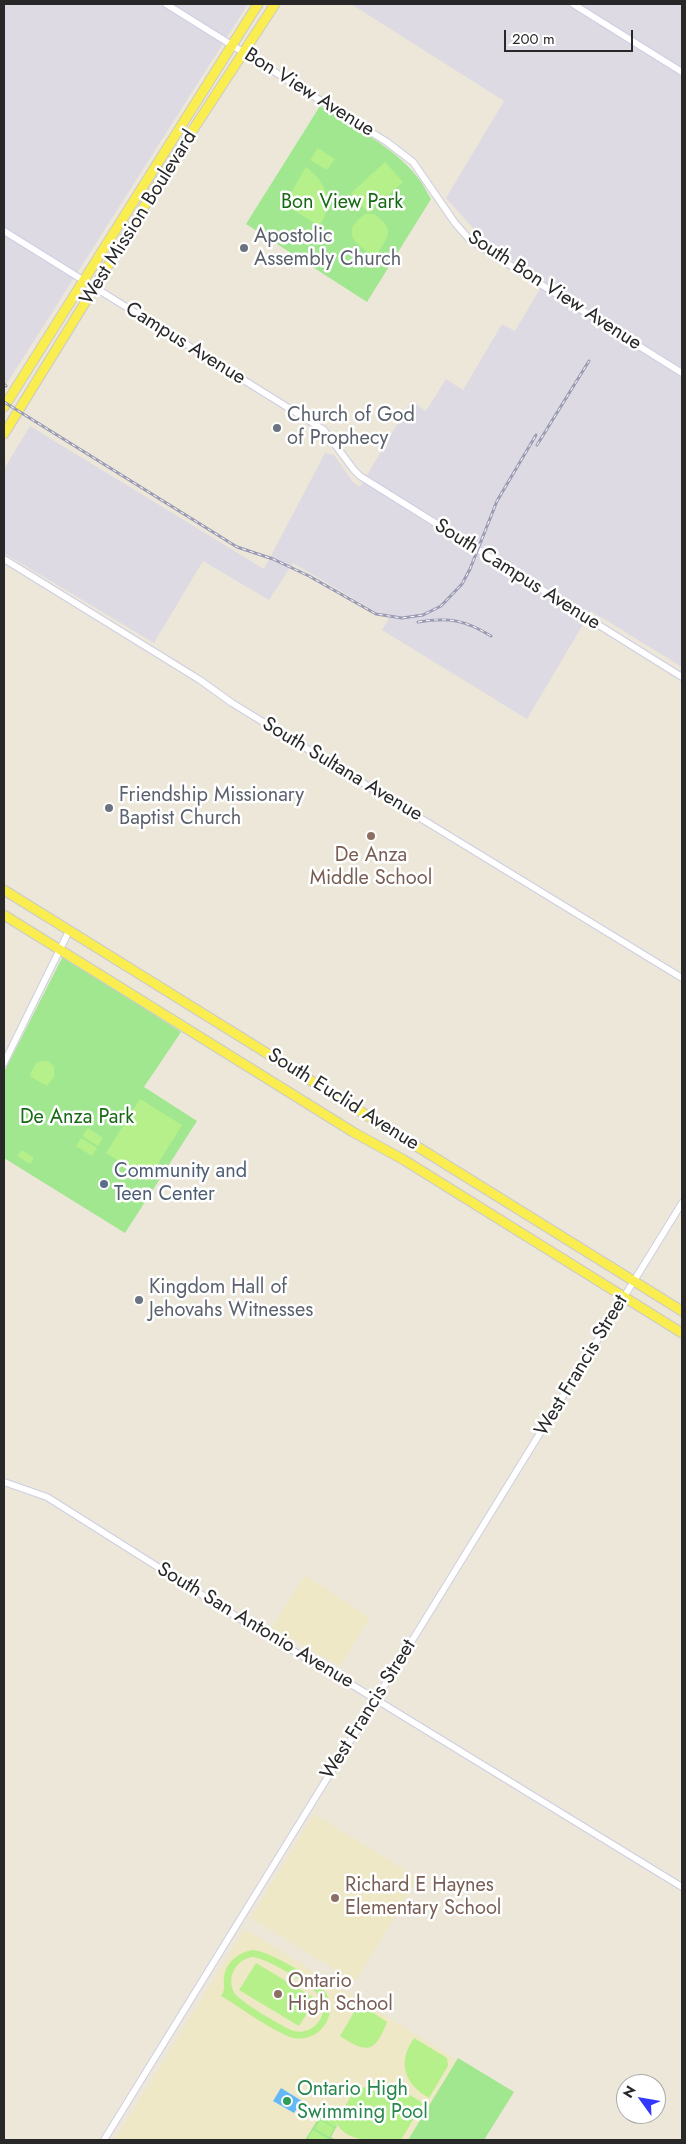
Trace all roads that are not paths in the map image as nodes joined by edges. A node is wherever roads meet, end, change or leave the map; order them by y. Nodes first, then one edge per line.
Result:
1 (166, 4) edge
2 (258, 4) edge
3 (275, 4) edge
4 (573, 4) edge
5 (232, 45) junction
6 (244, 52) junction
7 (682, 72) edge
8 (437, 197) joint
9 (4, 231) edge
10 (83, 281) junction
11 (95, 288) junction
12 (682, 373) edge
13 (4, 407) edge
14 (4, 434) edge
15 (354, 470) joint
16 (4, 559) edge
17 (682, 677) edge
18 (4, 890) edge
19 (4, 915) edge
20 (69, 931) junction
21 (60, 951) junction
22 (682, 978) edge
23 (4, 1063) edge
24 (682, 1203) edge
25 (635, 1280) junction
26 (624, 1296) junction
27 (682, 1311) edge
28 (682, 1333) edge
29 (4, 1482) edge
30 (376, 1700) junction
31 (682, 1887) edge
32 (104, 2140) edge

1 - 5 street, Bon View Avenue
2 - 5 main road
3 - 6 main road, West Mission Boulevard
4 - 7 street
5 - 6 street, Bon View Avenue
5 - 10 main road
6 - 8 street, Bon View Avenue
6 - 11 main road, West Mission Boulevard
8 - 12 street, South Bon View Avenue
9 - 10 street, Campus Avenue
10 - 11 street, Campus Avenue
10 - 13 main road
11 - 14 main road, West Mission Boulevard
11 - 15 street, Campus Avenue
15 - 17 street, South Campus Avenue
16 - 22 street, South Sultana Avenue
18 - 20 main road, South Euclid Avenue
19 - 21 main road, South Euclid Avenue
20 - 21 street
20 - 25 main road, South Euclid Avenue
21 - 23 street
21 - 26 main road, South Euclid Avenue
24 - 25 street, West Francis Street
25 - 26 street, West Francis Street
25 - 27 main road, South Euclid Avenue
26 - 28 main road, South Euclid Avenue
26 - 30 street, West Francis Street
29 - 30 street, South San Antonio Avenue
30 - 31 street, South San Antonio Avenue
30 - 32 street, West Francis Street

